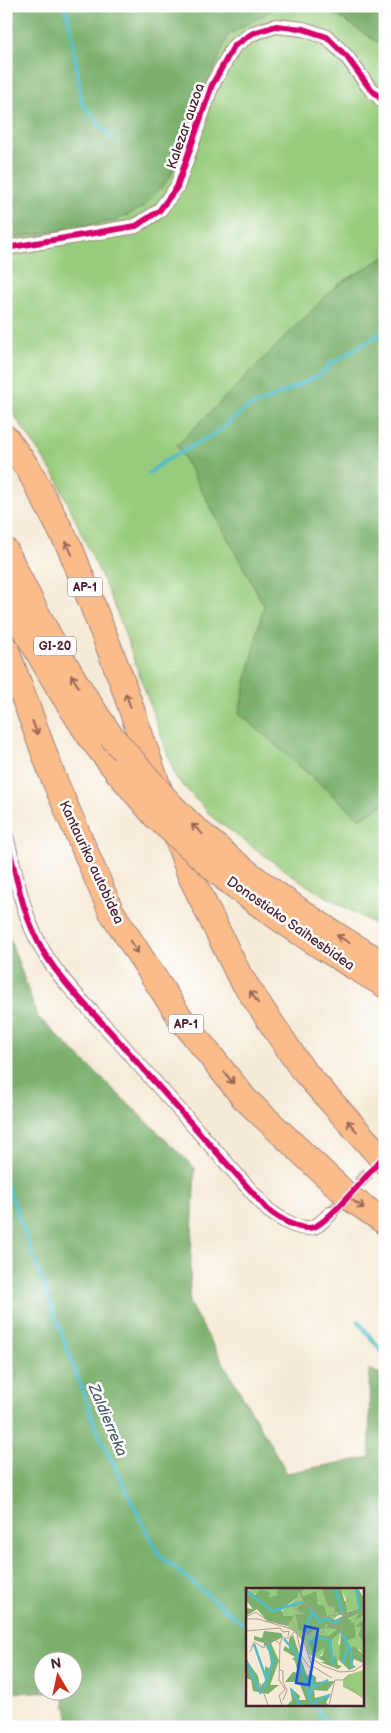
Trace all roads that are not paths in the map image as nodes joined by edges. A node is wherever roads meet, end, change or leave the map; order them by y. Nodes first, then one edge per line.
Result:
1 (385, 103) edge
2 (6, 248) edge
3 (6, 438) edge
4 (6, 551) edge
5 (6, 594) edge
6 (6, 650) edge
7 (6, 836) edge
8 (230, 871) junction
9 (385, 964) edge
10 (385, 985) edge
11 (385, 1162) edge
12 (330, 1214) tunnel mouth
13 (385, 1222) edge

1 - 2 street, Kalezar auzoa
11 -> 3 highway, AP-1
8 -> 4 highway, Donostiako Saihesbidea / GI-20, bridge
5 - 8 highway, Donostiako Saihesbidea / GI-20, bridge
6 -> 13 highway, Kantauriko autobidea / AP-1
7 - 12 street
9 -> 8 highway, Donostiako Saihesbidea / GI-20
8 - 10 highway, Donostiako Saihesbidea / GI-20

